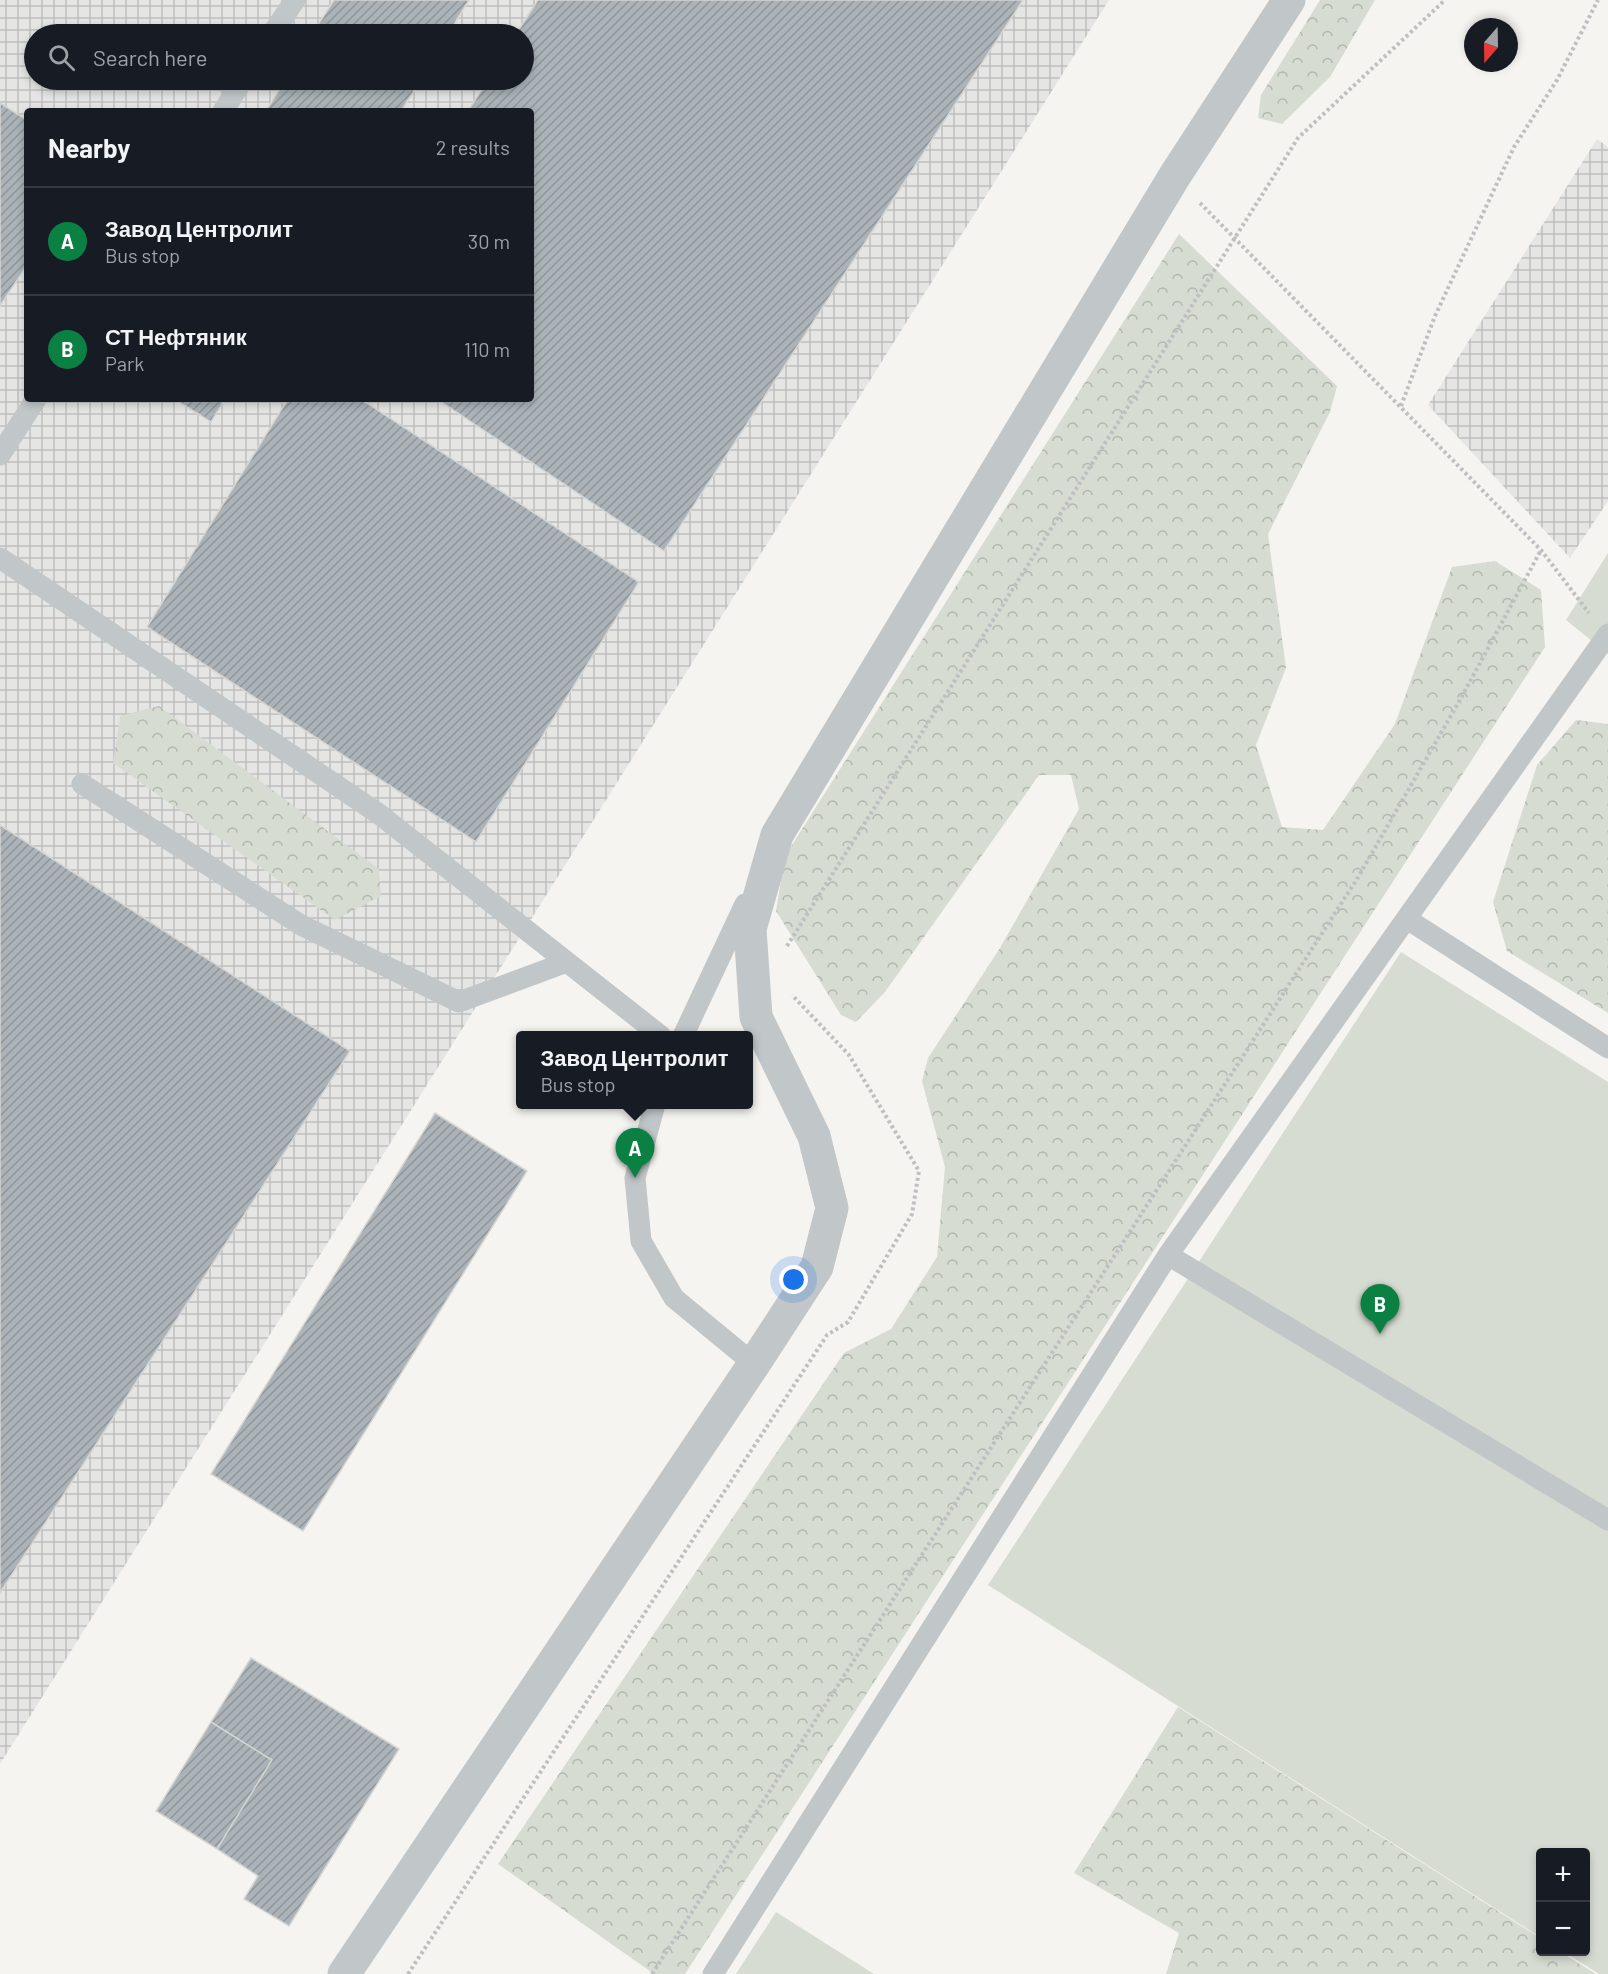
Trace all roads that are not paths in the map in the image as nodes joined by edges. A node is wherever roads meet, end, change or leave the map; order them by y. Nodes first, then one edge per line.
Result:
1 (295, 0) edge
2 (1289, 0) edge
3 (279, 24) edge
4 (237, 90) edge
5 (225, 108) edge
6 (34, 402) edge
7 (0, 455) edge
8 (0, 558) edge
9 (1608, 636) edge
10 (82, 784) dead end
11 (777, 835) junction
12 (1407, 919) junction
13 (567, 962) junction
14 (656, 1031) edge
15 (685, 1031) edge
16 (1608, 1047) edge
17 (654, 1109) edge
18 (1168, 1256) junction
19 (754, 1364) junction
20 (1608, 1520) edge
21 (344, 1974) edge
22 (713, 1974) edge

1 - 3 lane
2 - 11 street
4 - 5 lane
6 - 7 lane
8 - 13 lane
9 - 12 lane
10 - 13 lane
11 - 15 lane
11 - 19 street
12 - 16 lane
12 - 18 lane
13 - 14 lane
17 - 19 lane
18 - 20 lane
18 - 22 lane
19 - 21 street

